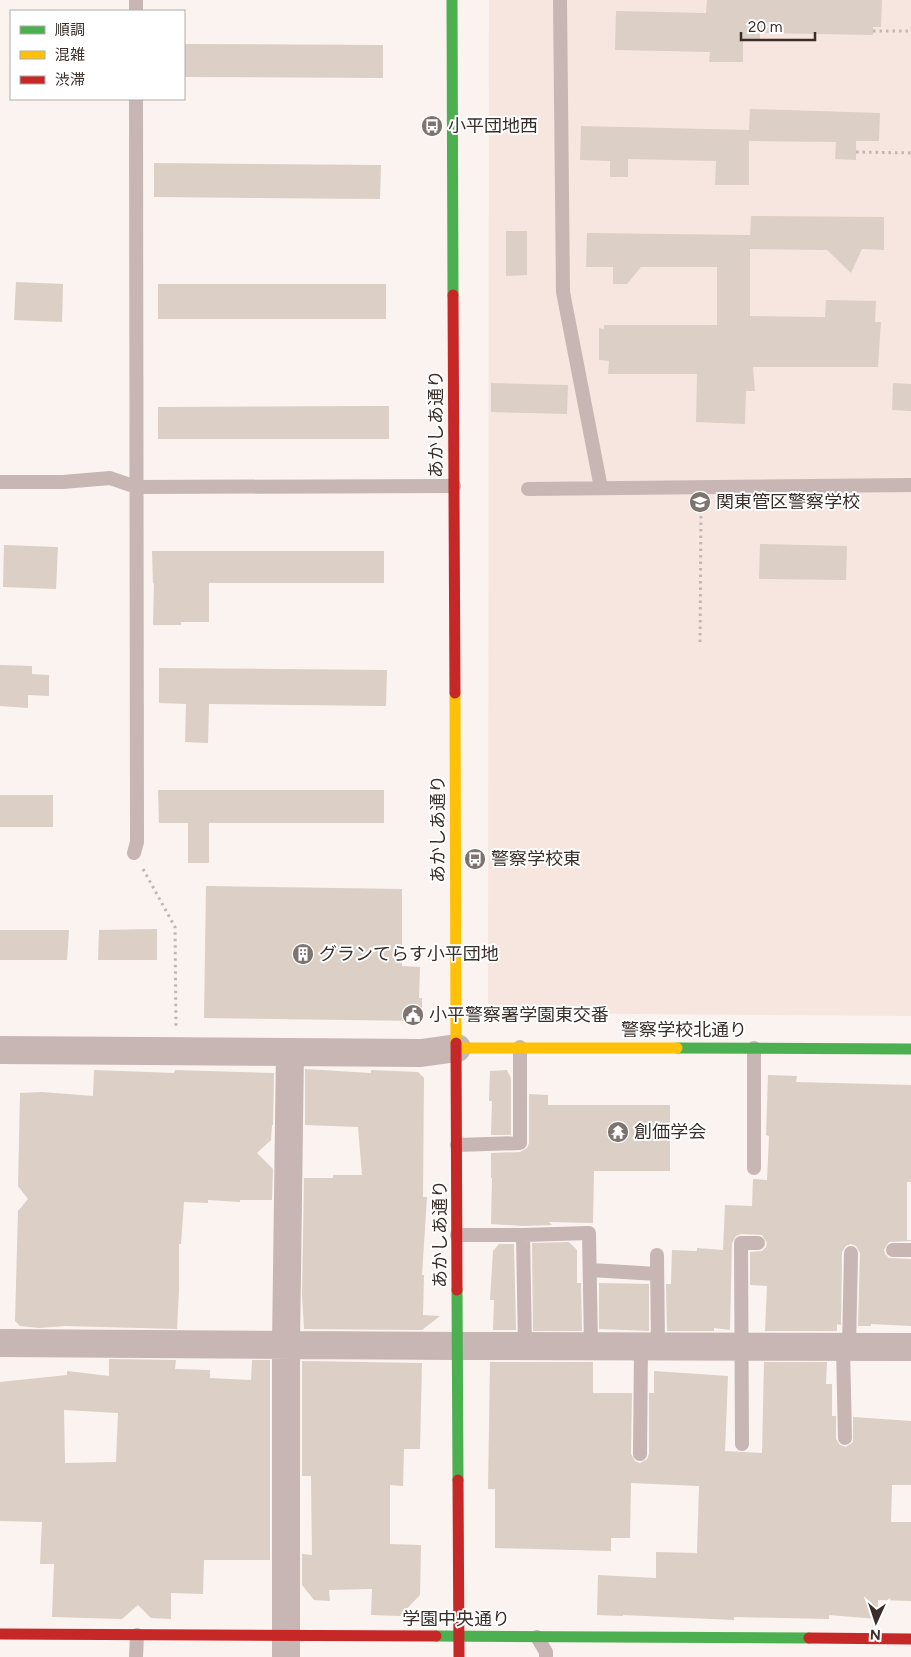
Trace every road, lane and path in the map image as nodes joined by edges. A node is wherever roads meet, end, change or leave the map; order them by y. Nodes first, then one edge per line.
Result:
1 (452, 0) edge
2 (560, 0) edge
3 (873, 31) dead end
4 (911, 31) edge
5 (136, 100) edge
6 (856, 152) dead end
7 (911, 152) edge
8 (0, 482) edge
9 (911, 484) edge
10 (454, 486) junction
11 (136, 487) junction
12 (701, 487) junction
13 (601, 488) junction
14 (528, 489) dead end
15 (700, 642) dead end
16 (134, 853) joint
17 (176, 1028) dead end
18 (520, 1047) junction
19 (456, 1048) junction
20 (754, 1048) junction
21 (911, 1049) edge
22 (0, 1050) edge
23 (290, 1052) junction
24 (457, 1145) junction
25 (754, 1168) dead end
26 (457, 1235) junction
27 (523, 1235) junction
28 (758, 1243) dead end
29 (893, 1250) dead end
30 (911, 1250) edge
31 (851, 1253) dead end
32 (657, 1255) dead end
33 (591, 1270) junction
34 (657, 1274) junction
35 (0, 1343) edge
36 (286, 1344) junction
37 (458, 1346) junction
38 (525, 1346) junction
39 (591, 1346) junction
40 (649, 1347) junction
41 (743, 1347) junction
42 (846, 1347) junction
43 (911, 1347) edge
44 (845, 1438) dead end
45 (742, 1444) dead end
46 (640, 1454) dead end
47 (0, 1634) edge
48 (137, 1635) junction
49 (458, 1637) junction
50 (537, 1637) junction
51 (911, 1639) edge
52 (286, 1647) edge
53 (136, 1657) edge
54 (458, 1657) edge
55 (546, 1657) edge

1 - 10 street, あかしあ通り
2 - 13 lane
3 - 4 path
5 - 11 lane
6 - 7 path
8 - 11 lane
9 - 12 lane
10 - 11 lane
10 - 19 street, あかしあ通り
11 - 16 lane
12 - 13 lane
12 - 15 path
13 - 14 lane
16 - 17 path
18 - 19 street, 警察学校北通り
18 - 20 street, 警察学校北通り
18 - 24 lane
19 - 23 street
19 - 24 street, あかしあ通り
20 - 21 street, 警察学校北通り
20 - 25 lane
22 - 23 street
23 - 36 street
24 - 26 street, あかしあ通り
26 - 27 lane
26 - 37 street, あかしあ通り
27 - 33 lane
27 - 38 lane
28 - 41 lane
29 - 30 lane
31 - 42 lane
32 - 34 lane
33 - 34 lane
33 - 39 lane
34 - 40 lane
35 - 36 street
36 - 37 street
36 - 52 street
37 - 38 street
37 - 49 street, あかしあ通り
38 - 39 street
39 - 40 street
40 - 41 street
40 - 46 lane
41 - 42 street
41 - 45 lane
42 - 43 street
42 - 44 lane
47 - 48 street, 学園中央通り
48 - 52 street, 学園中央通り
48 - 53 lane
49 - 50 street, 学園中央通り
49 - 52 street, 学園中央通り
49 - 54 street, あかしあ通り
50 - 51 street, 学園中央通り
50 - 55 lane

